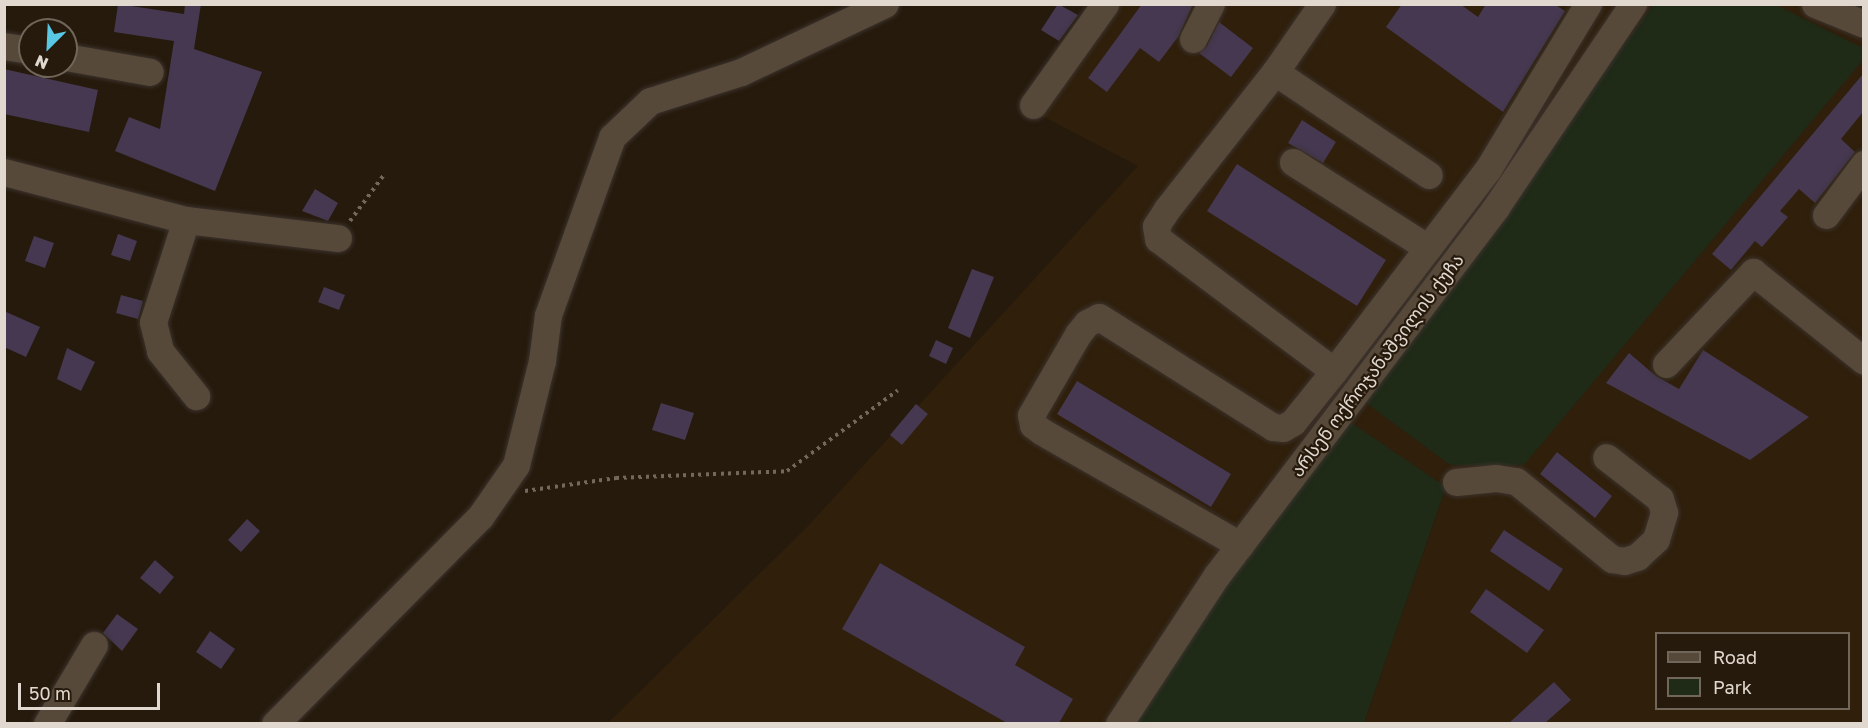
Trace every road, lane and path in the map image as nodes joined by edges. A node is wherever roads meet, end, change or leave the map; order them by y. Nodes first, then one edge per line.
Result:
1 (885, 4) edge
2 (1105, 4) edge
3 (1211, 4) edge
4 (1322, 4) edge
5 (1588, 4) edge
6 (1634, 4) edge
7 (1818, 5) edge
8 (1862, 25) edge
9 (1193, 39) dead end
10 (78, 59) edge
11 (150, 72) dead end
12 (1275, 72) junction
13 (1033, 105) dead end
14 (1293, 162) dead end
15 (1863, 164) edge
16 (4, 172) edge
17 (1429, 175) dead end
18 (383, 176) dead end
19 (1826, 215) dead end
20 (186, 220) junction
21 (338, 238) joint
22 (1428, 248) junction
23 (1863, 361) edge
24 (1666, 364) dead end
25 (1334, 371) junction
26 (898, 390) dead end
27 (196, 396) dead end
28 (1606, 457) dead end
29 (1456, 482) dead end
30 (495, 495) junction
31 (1239, 545) junction
32 (94, 645) dead end
33 (47, 723) edge
34 (275, 723) edge
35 (1119, 723) edge

1 - 30 street
2 - 13 street
3 - 9 street
4 - 12 street
5 - 22 street
6 - 31 street, არსენ ოქროჯანაშვილის ქუჩა
7 - 8 street
10 - 11 street
12 - 17 street
12 - 25 street
14 - 22 street
15 - 19 street
16 - 20 street
18 - 21 path
20 - 21 street
20 - 27 street
22 - 25 street
23 - 24 street
25 - 31 street
26 - 30 path
28 - 29 street
30 - 34 street
31 - 35 street, არსენ ოქროჯანაშვილის ქუჩა
32 - 33 street

